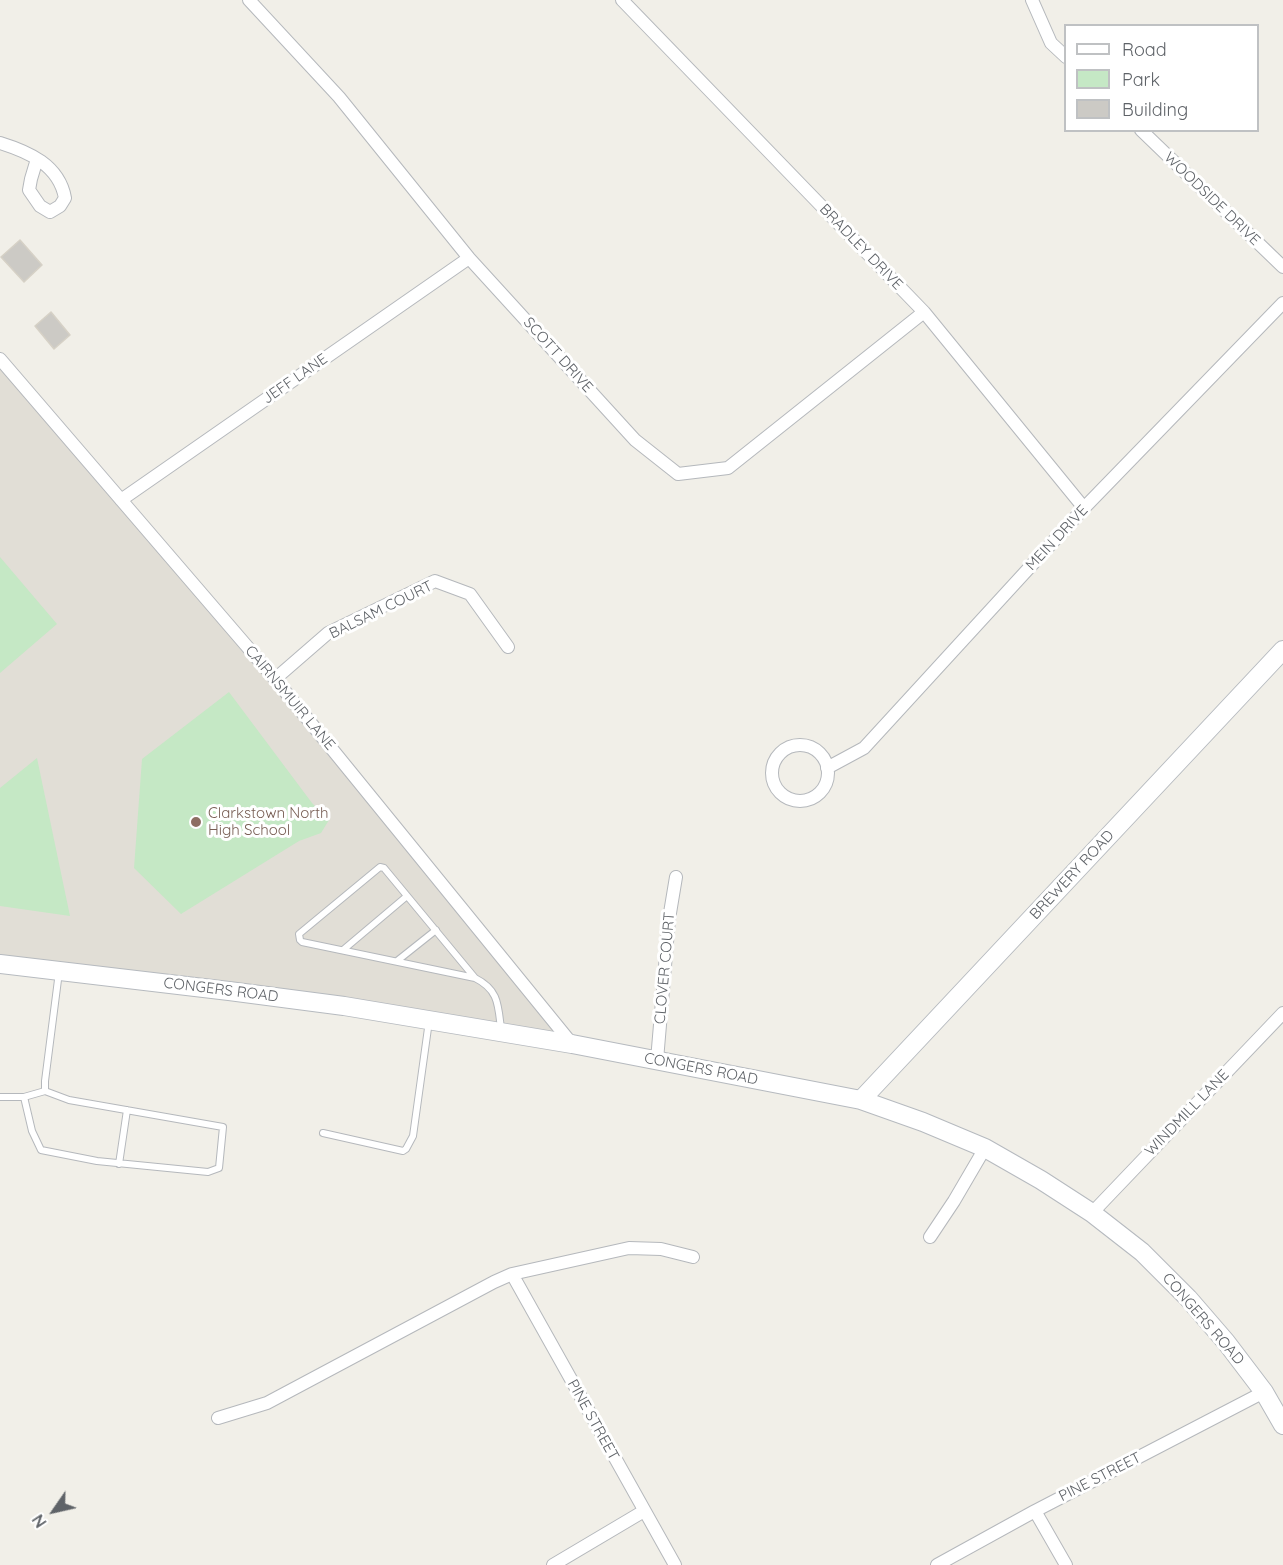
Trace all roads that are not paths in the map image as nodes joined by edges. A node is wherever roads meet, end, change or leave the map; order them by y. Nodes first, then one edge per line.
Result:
1 (249, 0) edge
2 (622, 0) edge
3 (1032, 0) edge
4 (1064, 56) edge
5 (1143, 132) edge
6 (0, 143) edge
7 (37, 159) dead end
8 (469, 258) junction
9 (1283, 267) edge
10 (1283, 303) edge
11 (924, 312) junction
12 (0, 359) edge
13 (121, 500) junction
14 (1084, 508) junction
15 (508, 647) dead end
16 (1283, 650) edge
17 (275, 679) junction
18 (827, 768) junction
19 (676, 877) dead end
20 (407, 896) junction
21 (436, 930) junction
22 (343, 950) junction
23 (397, 962) junction
24 (0, 964) edge
25 (59, 971) junction
26 (475, 978) junction
27 (1283, 1013) edge
28 (429, 1020) junction
29 (501, 1032) junction
30 (572, 1044) junction
31 (657, 1060) junction
32 (45, 1091) junction
33 (0, 1096) edge
34 (24, 1097) junction
35 (861, 1100) junction
36 (127, 1110) junction
37 (323, 1133) dead end
38 (985, 1148) junction
39 (119, 1164) junction
40 (1092, 1214) junction
41 (930, 1237) dead end
42 (693, 1257) dead end
43 (512, 1274) junction
44 (1264, 1392) junction
45 (1283, 1407) edge
46 (218, 1418) dead end
47 (1283, 1425) edge
48 (644, 1511) junction
49 (1035, 1511) junction
50 (553, 1565) edge
51 (675, 1565) edge
52 (937, 1565) edge
53 (1066, 1565) edge

1 - 8 street, SCOTT DRIVE
2 - 11 street, BRADLEY DRIVE
3 - 4 street
5 - 9 street, WOODSIDE DRIVE
6 - 7 street
8 - 11 street, SCOTT DRIVE
8 - 13 street, JEFF LANE
10 - 14 street, MEIN DRIVE
11 - 14 street, BRADLEY DRIVE
12 - 13 street, CAIRNSMUIR LANE
13 - 17 street, CAIRNSMUIR LANE
14 - 18 street, MEIN DRIVE
15 - 17 street, BALSAM COURT
16 - 35 street, BREWERY ROAD
17 - 30 street, CAIRNSMUIR LANE
18 - 18 street
19 - 31 street, CLOVER COURT
20 - 21 lane
20 - 22 lane
20 - 22 lane
21 - 23 lane
21 - 26 lane
22 - 23 lane
23 - 26 lane
24 - 25 street, CONGERS ROAD
25 - 28 street, CONGERS ROAD
25 - 32 lane
26 - 29 lane
27 - 40 street, WINDMILL LANE
28 - 29 street, CONGERS ROAD
28 - 37 lane
29 - 30 street, CONGERS ROAD
30 - 31 street, CONGERS ROAD
31 - 35 street, CONGERS ROAD
32 - 34 lane
32 - 36 lane
33 - 34 lane
34 - 39 lane
35 - 38 street, CONGERS ROAD
36 - 39 lane
36 - 39 lane
38 - 40 street, CONGERS ROAD
38 - 41 street
40 - 44 street, CONGERS ROAD
42 - 43 street
43 - 46 street
43 - 48 street, PINE STREET
44 - 45 street
44 - 47 street, CONGERS ROAD
44 - 49 street, PINE STREET
48 - 50 street
48 - 51 street, PINE STREET
49 - 52 street, PINE STREET
49 - 53 street

